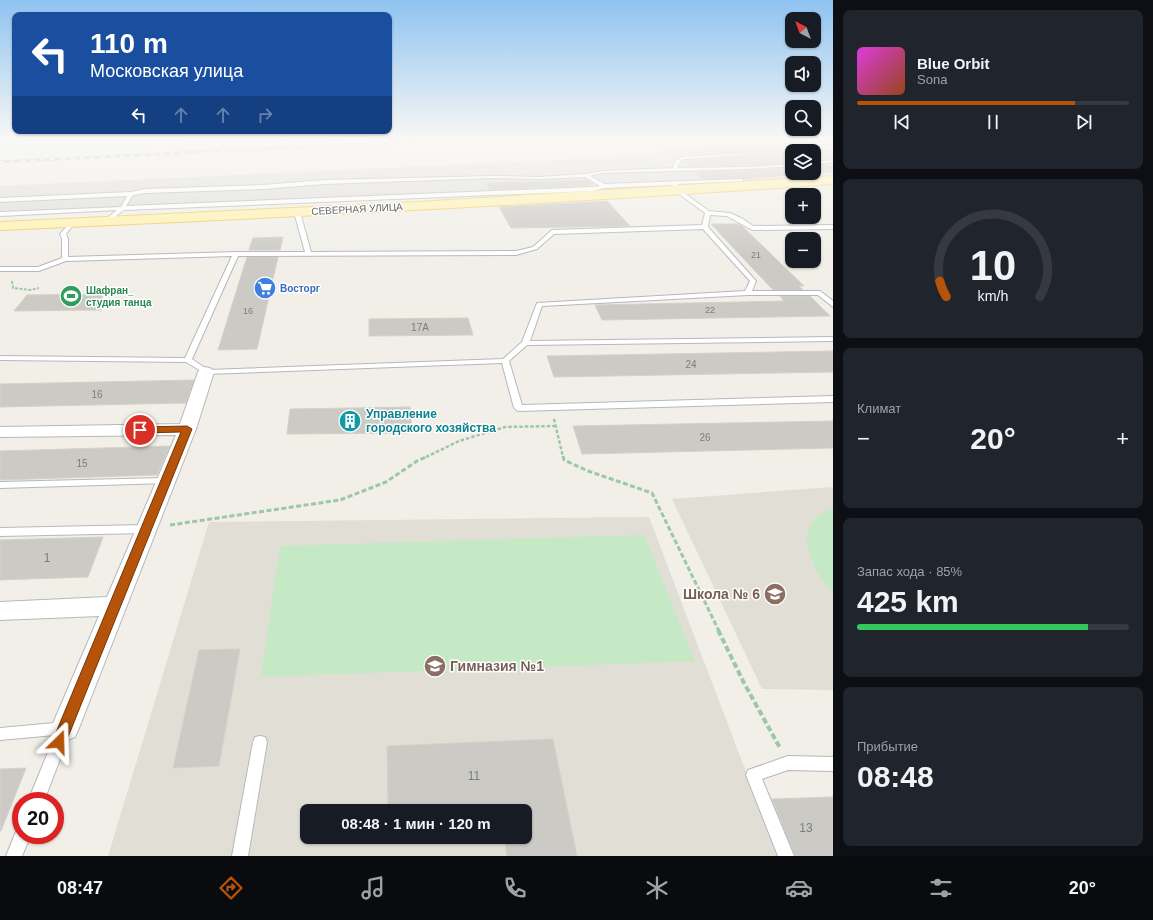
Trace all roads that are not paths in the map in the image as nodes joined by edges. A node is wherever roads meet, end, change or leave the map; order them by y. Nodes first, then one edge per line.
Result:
1 (393, 180) edge
2 (594, 180) edge
3 (741, 180) dead end
4 (833, 180) edge
5 (604, 186) junction
6 (258, 187) junction
7 (676, 187) junction
8 (130, 194) junction
9 (0, 200) edge
10 (254, 202) junction
11 (122, 209) junction
12 (297, 212) junction
13 (708, 213) junction
14 (0, 214) edge
15 (244, 214) junction
16 (107, 221) junction
17 (72, 223) junction
18 (0, 226) edge
19 (833, 227) edge
20 (705, 228) junction
21 (308, 253) junction
22 (236, 254) junction
23 (65, 259) junction
24 (0, 269) edge
25 (748, 293) junction
26 (833, 305) edge
27 (833, 339) edge
28 (524, 343) junction
29 (0, 358) edge
30 (188, 360) junction
31 (505, 361) junction
32 (206, 372) junction
33 (833, 400) edge
34 (187, 429) junction
35 (0, 432) edge
36 (165, 481) junction
37 (0, 485) edge
38 (146, 529) junction
39 (0, 532) edge
40 (114, 606) junction
41 (0, 611) edge
42 (65, 728) junction
43 (0, 734) edge
44 (260, 742) dead end
45 (833, 764) edge
46 (40, 792) edge
47 (19, 844) edge
48 (14, 856) edge
49 (240, 856) edge
50 (786, 856) edge

1 - 6 lane
2 - 5 lane
3 - 7 lane
4 - 7 main road, СЕВЕРНАЯ УЛИЦА
5 - 7 lane
5 - 10 lane
6 - 8 lane
6 - 10 lane
7 - 12 main road, СЕВЕРНАЯ УЛИЦА
7 - 13 lane
8 - 9 lane
8 - 11 lane
10 - 11 lane
10 - 15 lane
11 - 14 lane
11 - 16 lane
12 - 15 main road, СЕВЕРНАЯ УЛИЦА
12 - 21 lane
13 - 19 lane
13 - 20 lane
15 - 16 main road, СЕВЕРНАЯ УЛИЦА
16 - 17 main road, СЕВЕРНАЯ УЛИЦА
17 - 18 main road, СЕВЕРНАЯ УЛИЦА
17 - 23 lane
20 - 21 lane
20 - 25 lane
21 - 22 lane
22 - 23 lane
22 - 30 lane
23 - 24 lane
25 - 26 lane
25 - 28 lane
27 - 28 lane
28 - 31 lane
29 - 30 lane
30 - 32 lane
31 - 32 lane
31 - 33 lane
32 - 34 street
34 - 35 street
34 - 36 street
36 - 37 lane
36 - 38 street
38 - 39 lane
38 - 40 street
40 - 41 street
40 - 42 street
42 - 43 lane
42 - 46 lane
44 - 49 lane
45 - 50 lane
47 - 48 lane

